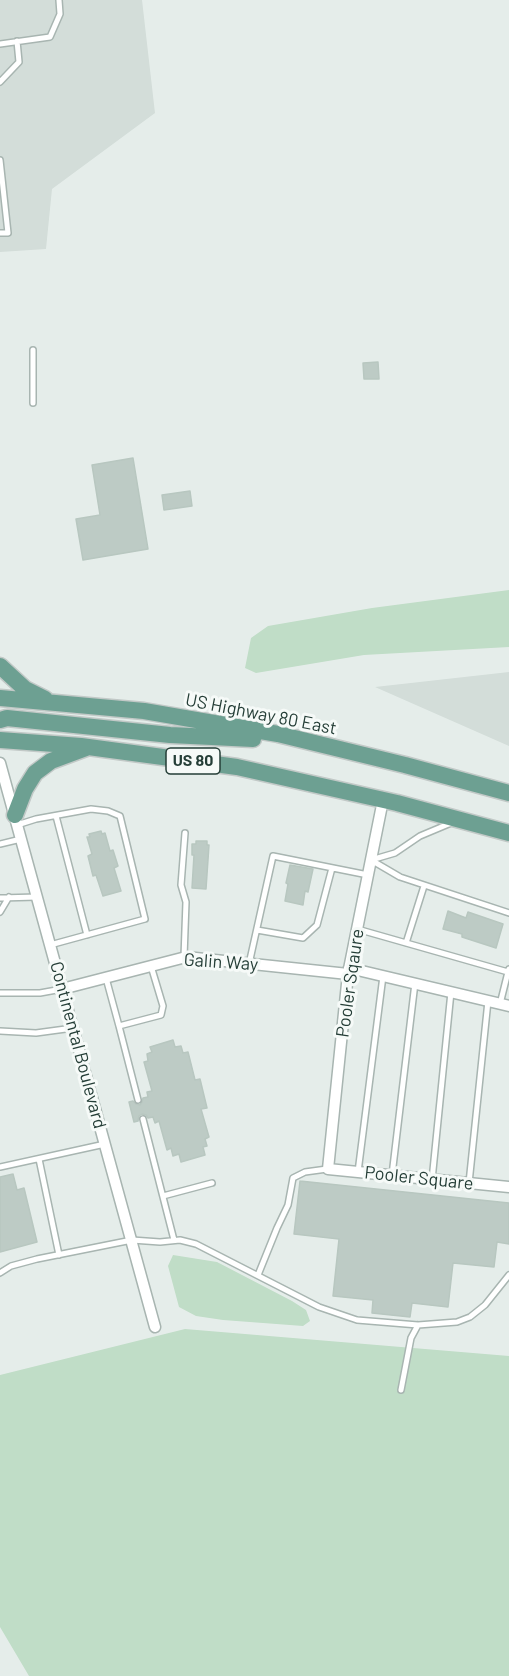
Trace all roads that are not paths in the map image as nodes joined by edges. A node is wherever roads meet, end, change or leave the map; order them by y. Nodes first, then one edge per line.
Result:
1 (59, 0) edge
2 (16, 41) junction
3 (0, 44) edge
4 (0, 82) edge
5 (0, 160) edge
6 (0, 233) edge
7 (33, 350) dead end
8 (33, 403) dead end
9 (0, 666) edge
10 (0, 698) edge
11 (51, 702) junction
12 (0, 720) edge
13 (0, 740) edge
14 (308, 741) junction
15 (89, 747) junction
16 (0, 763) edge
17 (509, 793) edge
18 (5, 796) edge
19 (383, 800) junction
20 (56, 816) junction
21 (459, 819) junction
22 (16, 820) junction
23 (186, 833) dead end
24 (509, 833) edge
25 (21, 839) junction
26 (0, 844) edge
27 (371, 860) junction
28 (332, 868) junction
29 (368, 875) junction
30 (424, 886) junction
31 (9, 897) junction
32 (37, 897) junction
33 (0, 898) edge
34 (0, 912) edge
35 (509, 913) edge
36 (357, 929) junction
37 (257, 930) junction
38 (87, 935) junction
39 (406, 943) junction
40 (50, 945) junction
41 (184, 957) junction
42 (249, 964) junction
43 (151, 965) junction
44 (509, 970) edge
45 (349, 971) junction
46 (383, 976) junction
47 (106, 977) junction
48 (415, 983) junction
49 (62, 988) junction
50 (451, 992) junction
51 (0, 993) edge
52 (499, 1003) edge
53 (119, 1026) junction
54 (73, 1028) junction
55 (0, 1031) edge
56 (138, 1100) dead end
57 (143, 1119) dead end
58 (105, 1144) junction
59 (39, 1159) junction
60 (0, 1167) edge
61 (328, 1169) junction
62 (358, 1172) junction
63 (392, 1175) junction
64 (432, 1180) junction
65 (212, 1183) dead end
66 (470, 1183) junction
67 (509, 1187) edge
68 (163, 1196) junction
69 (132, 1240) junction
70 (174, 1240) junction
71 (59, 1255) junction
72 (0, 1273) edge
73 (258, 1275) junction
74 (509, 1275) edge
75 (418, 1325) junction
76 (155, 1327) dead end
77 (401, 1390) dead end

1 - 2 lane
2 - 3 lane
2 - 4 lane
5 - 6 lane
7 - 8 lane
9 - 11 main road
10 - 11 main road, US Highway 80 East / US 80
11 - 14 main road, US Highway 80 East / US 80
12 - 14 main road
13 - 15 main road, US 80
14 - 17 main road, US Highway 80 East / US 80
15 - 19 main road, US 80
15 - 22 main road
16 - 18 street, Continental Boulevard
18 - 22 street, Continental Boulevard
19 - 21 main road, US 80
19 - 27 street, Pooler Sqaure
20 - 22 lane
20 - 38 lane
20 - 38 lane
21 - 24 main road, US 80
21 - 27 lane
22 - 25 street, Continental Boulevard
23 - 41 lane
25 - 26 lane
25 - 32 street, Continental Boulevard
27 - 29 street, Pooler Sqaure
27 - 30 lane
28 - 29 lane
28 - 37 lane
28 - 37 lane
29 - 36 street, Pooler Sqaure
30 - 35 lane
30 - 39 lane
31 - 32 lane
31 - 33 lane
31 - 34 lane
32 - 40 street, Continental Boulevard
36 - 39 lane
36 - 45 street, Pooler Sqaure
37 - 42 lane
38 - 40 lane
39 - 44 lane
40 - 49 street, Continental Boulevard
41 - 42 street, Galin Way
41 - 43 street, Galin Way
42 - 45 street, Galin Way
43 - 47 street, Galin Way
43 - 53 lane
44 - 52 lane
45 - 46 street
45 - 61 street, Pooler Sqaure
46 - 48 street
46 - 62 lane
47 - 49 street, Galin Way
47 - 53 lane
48 - 50 street
48 - 63 lane
49 - 51 lane
49 - 54 street, Continental Boulevard
50 - 52 street
50 - 64 lane
52 - 66 lane
53 - 56 lane
54 - 55 lane
54 - 58 street, Continental Boulevard
57 - 68 lane
58 - 59 lane
58 - 69 street, Continental Boulevard
59 - 60 lane
59 - 71 lane
61 - 62 street, Pooler Square
61 - 73 lane
62 - 63 street, Pooler Square
63 - 64 street, Pooler Square
64 - 66 street, Pooler Square
65 - 68 lane
66 - 67 street, Pooler Square
68 - 70 lane
69 - 70 lane
69 - 71 lane
69 - 76 street, Continental Boulevard
70 - 73 lane
71 - 72 lane
73 - 75 lane
74 - 75 lane
75 - 77 lane

